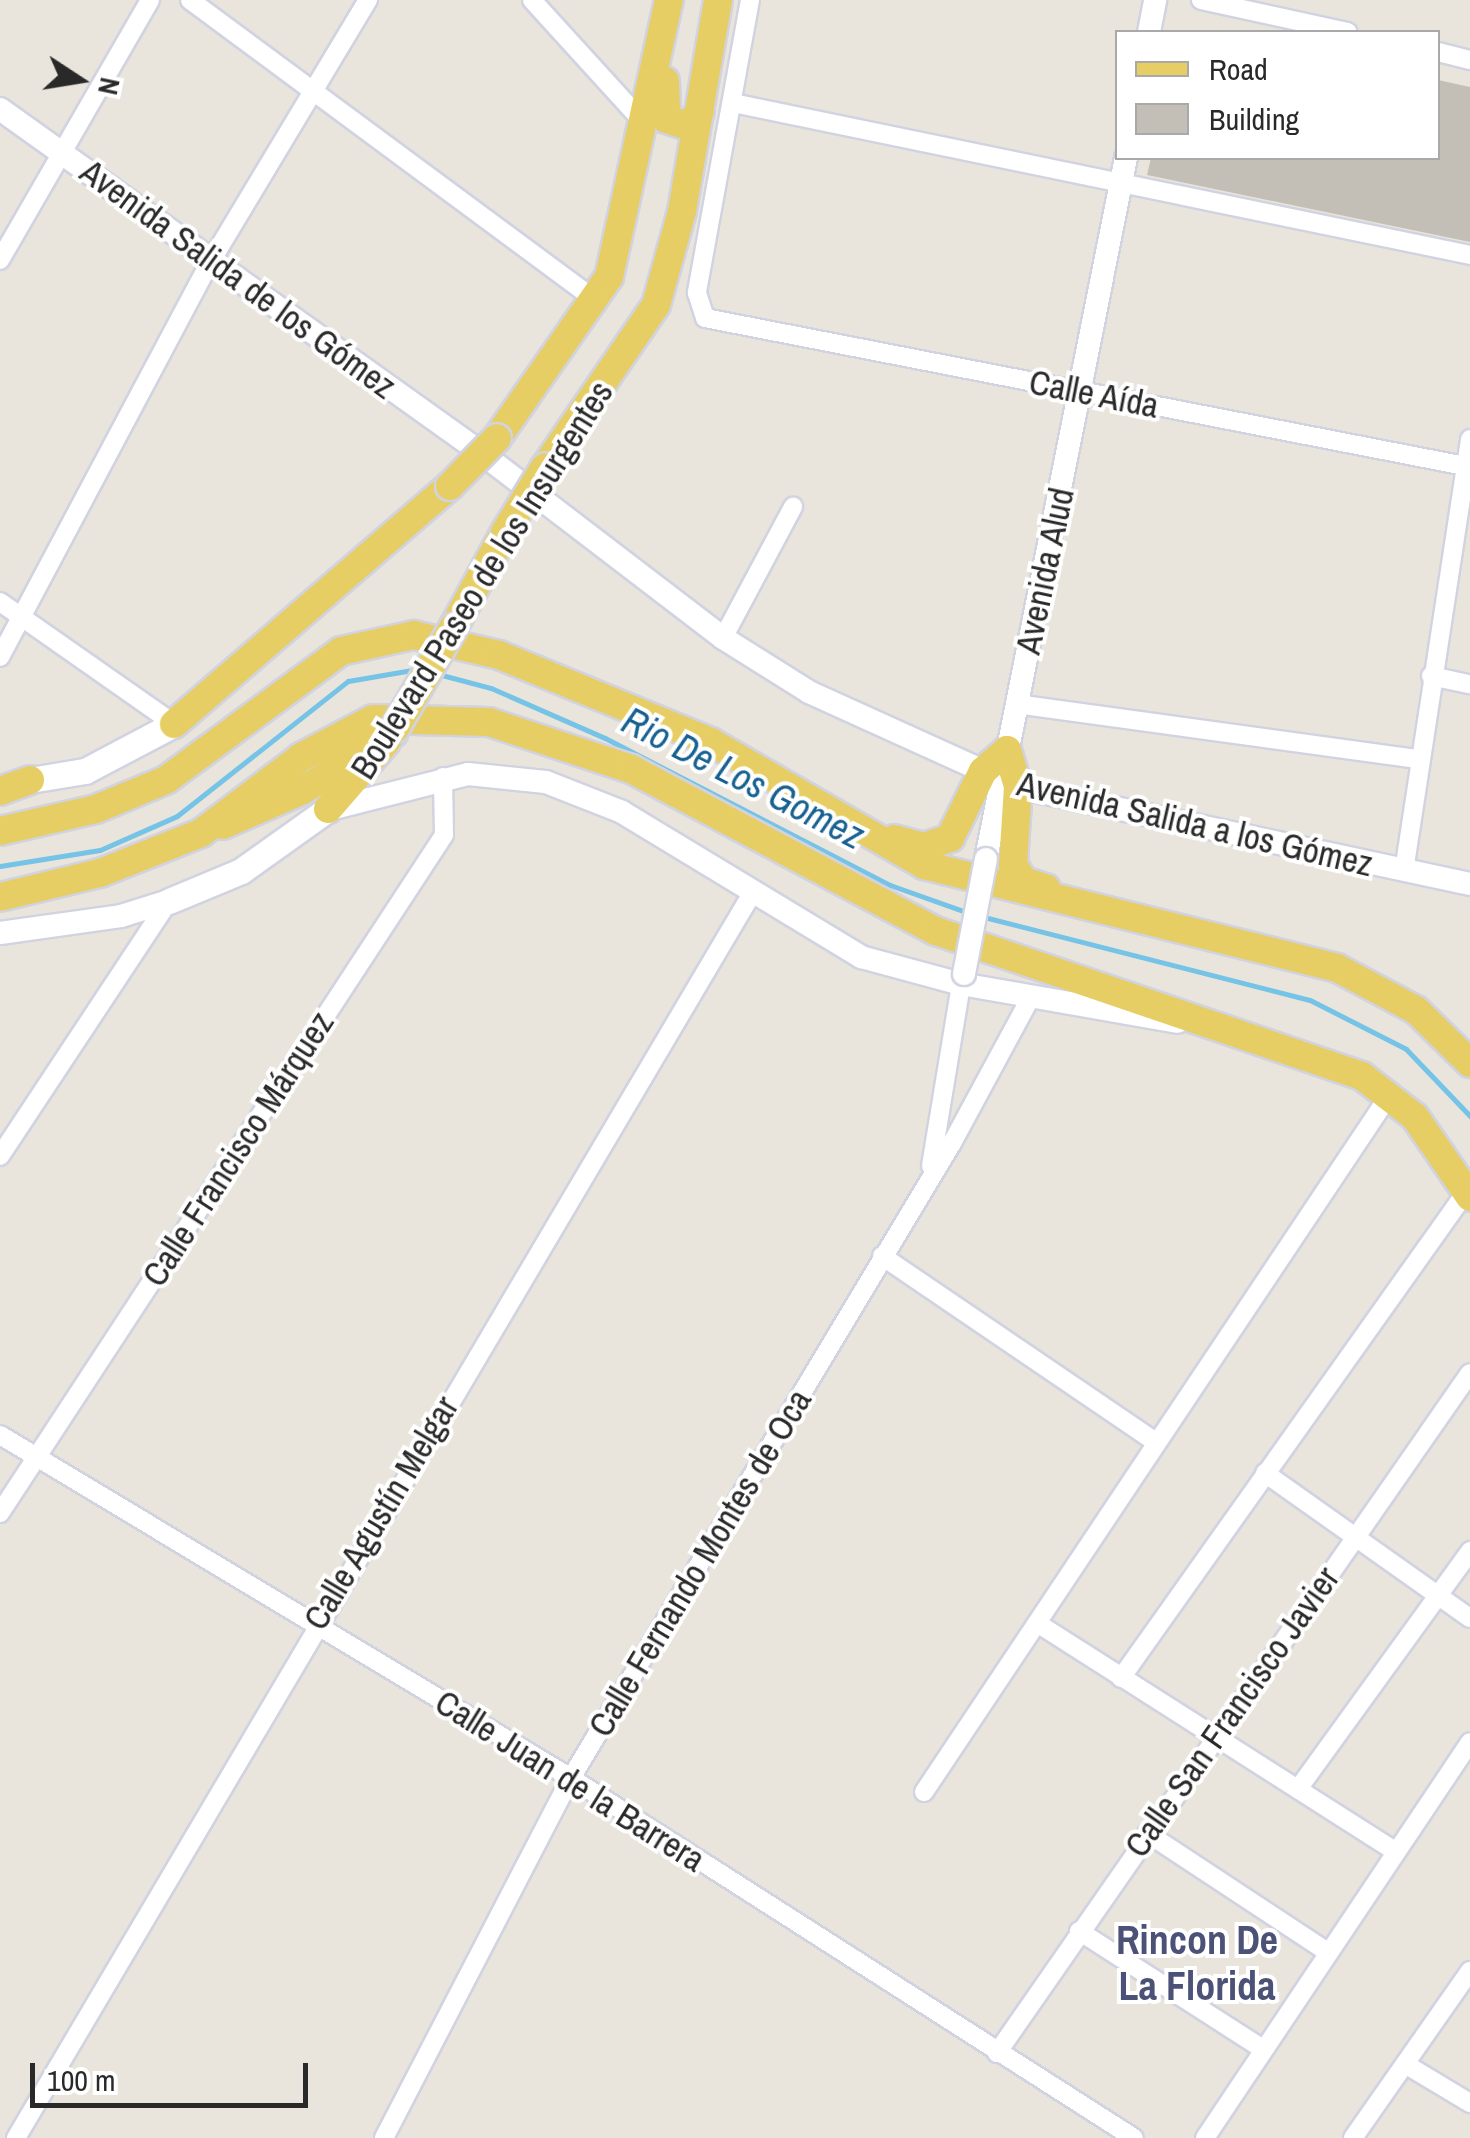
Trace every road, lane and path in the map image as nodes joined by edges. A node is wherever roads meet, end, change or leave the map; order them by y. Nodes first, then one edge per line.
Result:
1 (150, 0) edge
2 (190, 0) edge
3 (368, 0) edge
4 (532, 0) edge
5 (669, 0) edge
6 (678, 0) edge
7 (718, 0) edge
8 (750, 0) edge
9 (1156, 0) edge
10 (1201, 0) edge
11 (1149, 30) edge
12 (1339, 30) edge
13 (1440, 52) edge
14 (1470, 60) edge
15 (308, 91) junction
16 (732, 103) junction
17 (0, 109) edge
18 (700, 110) junction
19 (644, 124) junction
20 (61, 152) junction
21 (1126, 160) edge
22 (1121, 183) junction
23 (1470, 255) edge
24 (0, 260) edge
25 (211, 262) junction
26 (597, 301) junction
27 (1083, 391) junction
28 (1470, 440) edge
29 (486, 444) junction
30 (1468, 467) edge
31 (793, 506) dead end
32 (0, 602) edge
33 (22, 618) junction
34 (723, 638) junction
35 (0, 657) edge
36 (1432, 676) junction
37 (1470, 684) edge
38 (1016, 704) junction
39 (174, 724) junction
40 (394, 731) junction
41 (711, 742) junction
42 (1007, 750) joint
43 (1418, 760) junction
44 (443, 778) junction
45 (1001, 779) junction
46 (30, 780) joint
47 (0, 788) edge
48 (328, 809) junction
49 (0, 832) edge
50 (201, 833) junction
51 (1404, 871) junction
52 (1470, 884) edge
53 (753, 892) junction
54 (0, 898) edge
55 (169, 901) junction
56 (0, 932) edge
57 (1242, 945) junction
58 (963, 979) junction
59 (1031, 996) junction
60 (1231, 1028) junction
61 (1470, 1063) edge
62 (1390, 1094) junction
63 (0, 1156) edge
64 (931, 1170) junction
65 (1468, 1195) edge
66 (882, 1256) junction
67 (1470, 1372) edge
68 (0, 1435) edge
69 (1154, 1441) junction
70 (38, 1456) junction
71 (1266, 1473) junction
72 (0, 1513) edge
73 (1356, 1535) junction
74 (1470, 1551) edge
75 (1438, 1597) junction
76 (1470, 1618) edge
77 (1037, 1623) junction
78 (314, 1624) junction
79 (1121, 1678) junction
80 (1212, 1734) junction
81 (1470, 1742) edge
82 (571, 1778) junction
83 (1298, 1790) junction
84 (924, 1792) dead end
85 (1147, 1833) junction
86 (1395, 1851) junction
87 (1079, 1931) junction
88 (1326, 1951) junction
89 (1470, 1971) edge
90 (1260, 2048) junction
91 (997, 2053) junction
92 (1406, 2064) junction
93 (1470, 2102) edge
94 (16, 2138) edge
95 (384, 2138) edge
96 (1134, 2138) edge
97 (1205, 2138) edge
98 (1353, 2138) edge

1 - 20 street
2 - 15 street
3 - 15 street
4 - 19 street
5 - 19 main road, Boulevard Paseo de los Insurgentes
6 - 18 main road
7 - 18 main road, Boulevard Paseo de los Insurgentes
8 - 16 street
9 - 11 street
10 - 12 street
13 - 14 street
15 - 25 street
15 - 26 street
16 - 22 street
16 - 27 street, Calle Aída
17 - 20 street, Avenida Salida de los Gómez
18 - 40 main road, Boulevard Paseo de los Insurgentes, bridge
19 - 26 main road, Boulevard Paseo de los Insurgentes
20 - 24 street
20 - 25 street, Avenida Salida de los Gómez
21 - 22 street, Avenida Alud
22 - 23 street
22 - 27 street, Avenida Alud
25 - 29 street, Avenida Salida de los Gómez
25 - 33 street
26 - 29 main road, Boulevard Paseo de los Insurgentes
27 - 30 street, Calle Aída
27 - 38 street, Avenida Alud
28 - 30 street
29 - 34 street, Avenida Salida a los Gómez
29 - 39 main road, Boulevard Paseo de los Insurgentes, bridge
30 - 36 street
31 - 34 street
32 - 33 street
33 - 35 street
33 - 39 street
34 - 45 street, Avenida Salida a los Gómez
36 - 37 street
36 - 43 street
38 - 42 street, Avenida Alud
38 - 43 street
39 - 46 main road
40 - 48 main road, Boulevard Paseo de los Insurgentes
40 - 50 main road
41 - 45 main road
41 - 49 main road
41 - 57 main road
42 - 45 main road
43 - 51 street
44 - 48 street
44 - 53 street
44 - 70 street, Calle Francisco Márquez
45 - 51 street, Avenida Salida a los Gómez
45 - 57 main road
45 - 58 street, bridge
46 - 47 main road
48 - 55 main road
50 - 54 main road
50 - 60 main road
51 - 52 street, Avenida Salida a los Gómez
53 - 58 street
53 - 78 street, Calle Agustín Melgar
55 - 56 street
55 - 63 street
57 - 61 main road
58 - 59 street
58 - 64 street
59 - 60 street
59 - 64 street, Calle Fernando Montes de Oca
60 - 62 main road
62 - 65 main road
62 - 69 street
64 - 66 street, Calle Fernando Montes de Oca
65 - 71 street
66 - 69 street
66 - 82 street, Calle Fernando Montes de Oca
67 - 73 street, Calle San Francisco Javier
68 - 70 street, Calle Juan de la Barrera
69 - 77 street
70 - 72 street, Calle Francisco Márquez
70 - 78 street, Calle Juan de la Barrera
71 - 73 street
71 - 79 street
73 - 75 street
73 - 80 street, Calle San Francisco Javier
74 - 75 street
75 - 76 street
75 - 83 street
77 - 79 street
77 - 84 street
78 - 82 street, Calle Juan de la Barrera
78 - 94 street, Calle Agustín Melgar
79 - 80 street
80 - 83 street
80 - 85 street, Calle San Francisco Javier
81 - 86 street
82 - 91 street, Calle Juan de la Barrera
82 - 95 street, Calle Fernando Montes de Oca
83 - 86 street
85 - 87 street, Calle San Francisco Javier
85 - 88 street
86 - 88 street
87 - 90 street
87 - 91 street, Calle San Francisco Javier
88 - 90 street
89 - 92 street
90 - 97 street
91 - 96 street, Calle Juan de la Barrera
92 - 93 street
92 - 98 street

